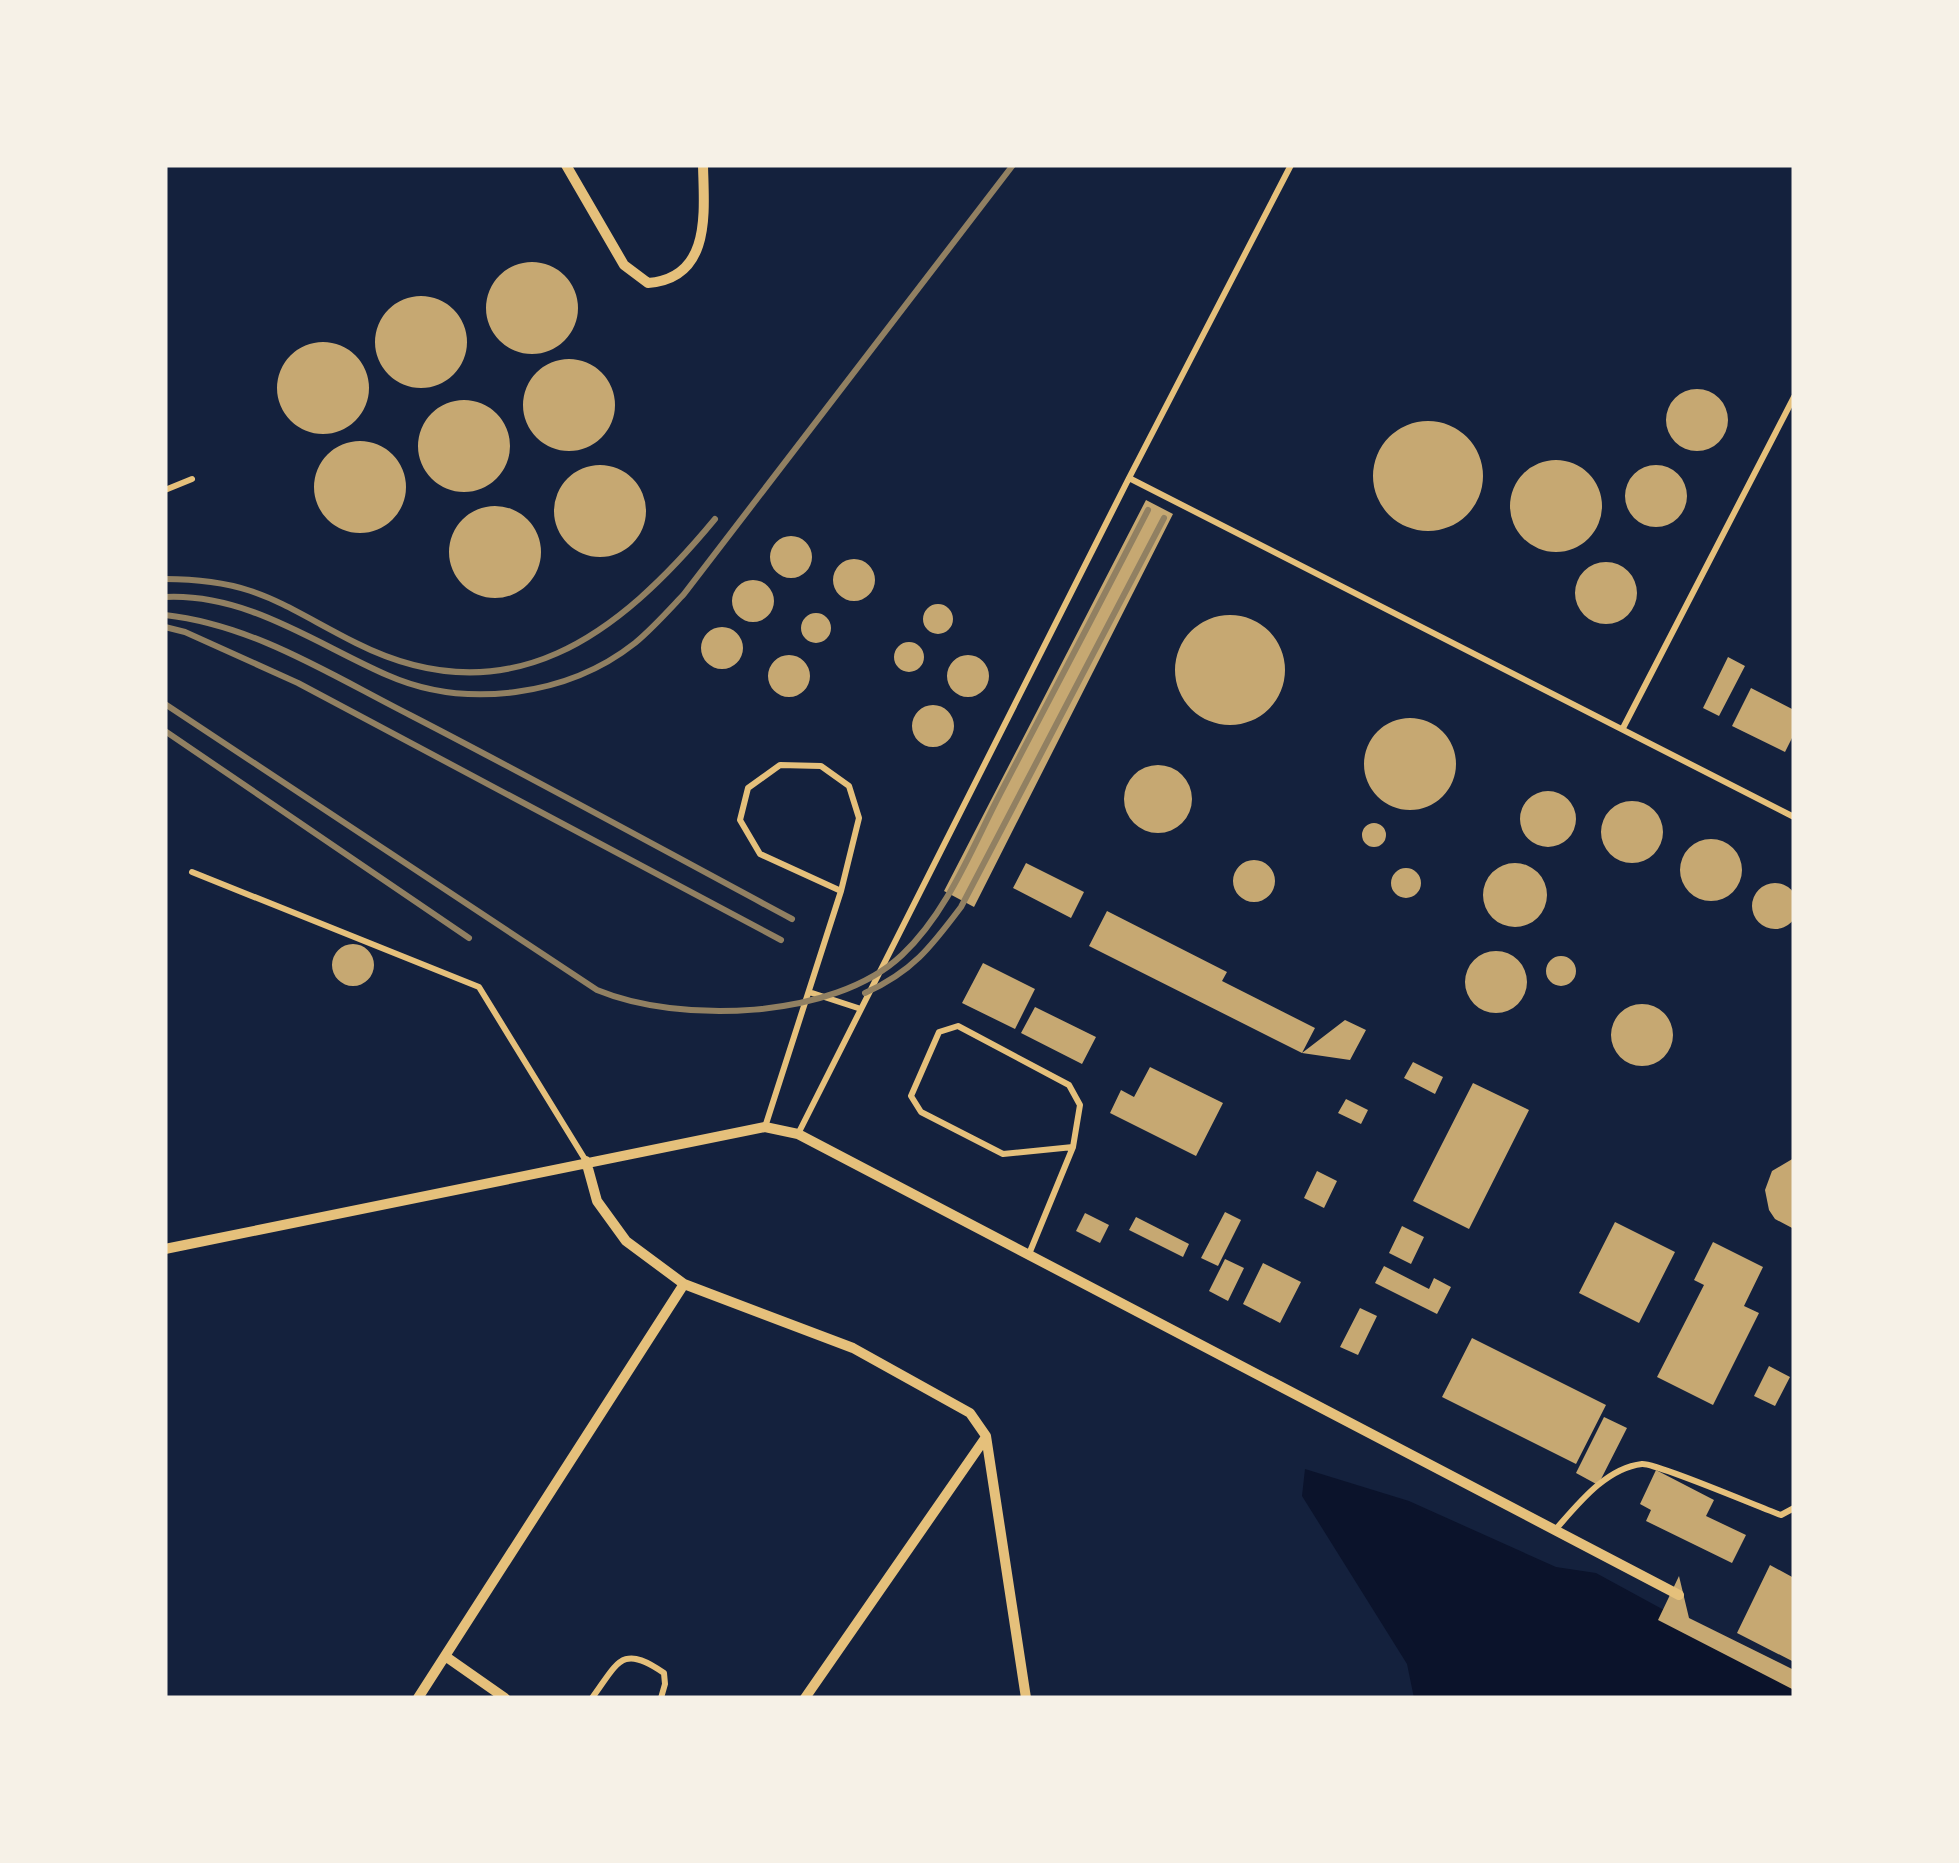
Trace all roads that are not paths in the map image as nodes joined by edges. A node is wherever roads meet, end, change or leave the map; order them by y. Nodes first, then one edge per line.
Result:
1 (566, 165) edge
2 (703, 165) edge
3 (1291, 165) edge
4 (1794, 397) edge
5 (1129, 478) junction
6 (192, 479) dead end
7 (165, 490) edge
8 (1623, 728) junction
9 (1794, 816) edge
10 (192, 872) dead end
11 (841, 890) junction
12 (809, 992) junction
13 (861, 1009) junction
14 (766, 1127) junction
15 (798, 1134) junction
16 (1073, 1148) junction
17 (586, 1161) junction
18 (165, 1249) edge
19 (1029, 1255) junction
20 (684, 1284) junction
21 (986, 1436) junction
22 (1794, 1508) edge
23 (1555, 1530) junction
24 (1679, 1595) dead end
25 (445, 1656) junction
26 (418, 1698) edge
27 (505, 1698) edge
28 (592, 1698) edge
29 (662, 1698) edge
30 (805, 1698) edge
31 (1026, 1698) edge

1 - 2 street
3 - 5 lane
4 - 8 lane
5 - 8 lane
5 - 13 lane
6 - 7 lane
8 - 9 lane
10 - 17 lane
11 - 11 lane
11 - 12 lane
12 - 13 lane
12 - 14 lane
13 - 15 lane
14 - 15 street
14 - 17 street
15 - 19 street
16 - 16 lane
16 - 19 lane
17 - 18 street
17 - 20 street
19 - 23 street
20 - 21 street
20 - 25 street
21 - 30 street
21 - 31 street
22 - 23 lane
23 - 24 street
25 - 26 street
25 - 27 street
28 - 29 lane

